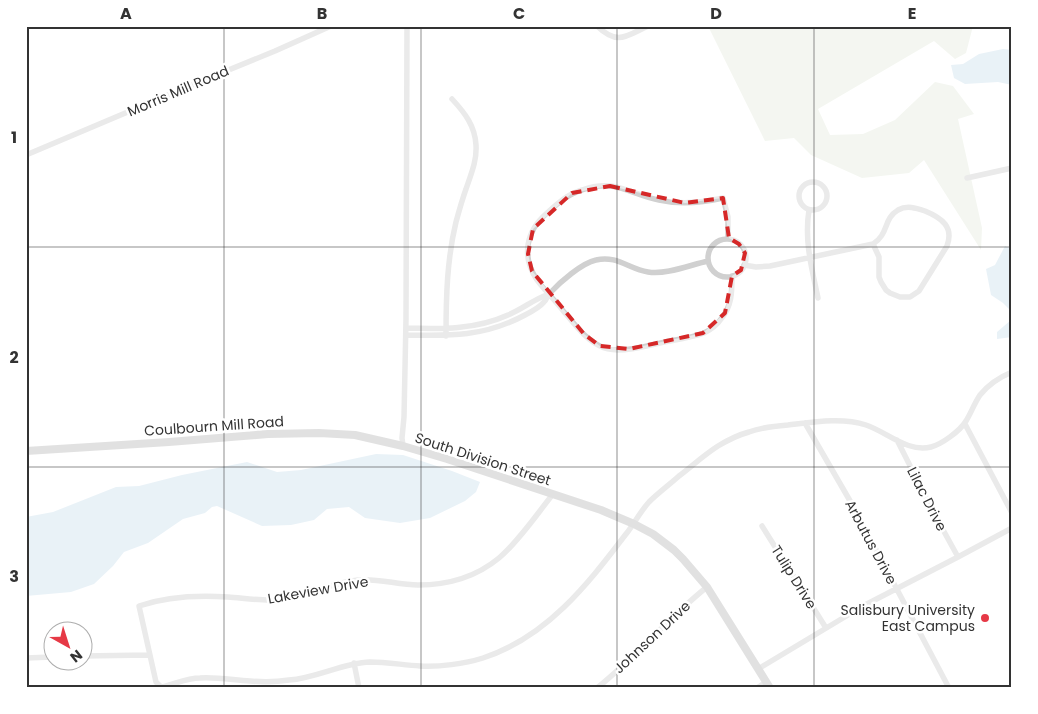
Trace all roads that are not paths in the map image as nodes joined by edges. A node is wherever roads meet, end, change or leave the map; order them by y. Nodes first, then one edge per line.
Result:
1 (331, 26) edge
2 (407, 26) edge
3 (597, 26) edge
4 (648, 26) edge
5 (452, 99) dead end
6 (26, 155) edge
7 (1012, 168) edge
8 (967, 178) dead end
9 (809, 210) junction
10 (728, 239) junction
11 (873, 244) junction
12 (809, 258) junction
13 (708, 261) junction
14 (744, 265) junction
15 (732, 276) junction
16 (549, 294) junction
17 (818, 298) dead end
18 (406, 328) junction
19 (446, 329) junction
20 (406, 336) junction
21 (446, 336) junction
22 (1012, 372) edge
23 (805, 423) junction
24 (965, 424) junction
25 (897, 440) junction
26 (403, 446) junction
27 (26, 451) edge
28 (553, 494) junction
29 (1012, 513) edge
30 (634, 524) junction
31 (762, 526) dead end
32 (1012, 528) edge
33 (958, 557) junction
34 (707, 586) junction
35 (896, 589) junction
36 (826, 628) junction
37 (150, 655) junction
38 (92, 656) edge
39 (42, 657) edge
40 (26, 658) edge
41 (354, 663) junction
42 (758, 669) junction
43 (768, 685) edge
44 (359, 688) edge
45 (597, 688) edge
46 (757, 688) edge
47 (949, 688) edge

1 - 6 street, Morris Mill Road
2 - 18 street, South Division Street
3 - 4 street
5 - 19 street
7 - 8 street
9 - 9 street
9 - 12 street
10 - 13 street
10 - 14 street
10 - 16 street
11 - 11 street
11 - 12 street
12 - 14 street
12 - 17 street
13 - 15 street
13 - 16 street
14 - 15 street
15 - 16 street
16 - 19 street
16 - 21 street
18 - 19 street
18 - 20 street, South Division Street
19 - 21 street
20 - 21 street
20 - 26 street, South Division Street
22 - 24 street
23 - 25 street
23 - 30 street
23 - 35 street, Arbutus Drive
24 - 25 street
24 - 29 street
25 - 33 street, Lilac Drive
26 - 27 street, Coulbourn Mill Road
26 - 28 street, South Division Street
28 - 30 street, South Division Street
28 - 37 street, Lakeview Drive
30 - 34 street, South Division Street
30 - 41 street
31 - 36 street, Tulip Drive
32 - 33 street
33 - 35 street
34 - 42 street, South Division Street
34 - 45 street, Johnson Drive
35 - 36 street
35 - 47 street, Arbutus Drive
36 - 42 street
37 - 38 street
37 - 41 street
39 - 40 street
41 - 44 street
42 - 43 street, South Division Street
43 - 46 street

